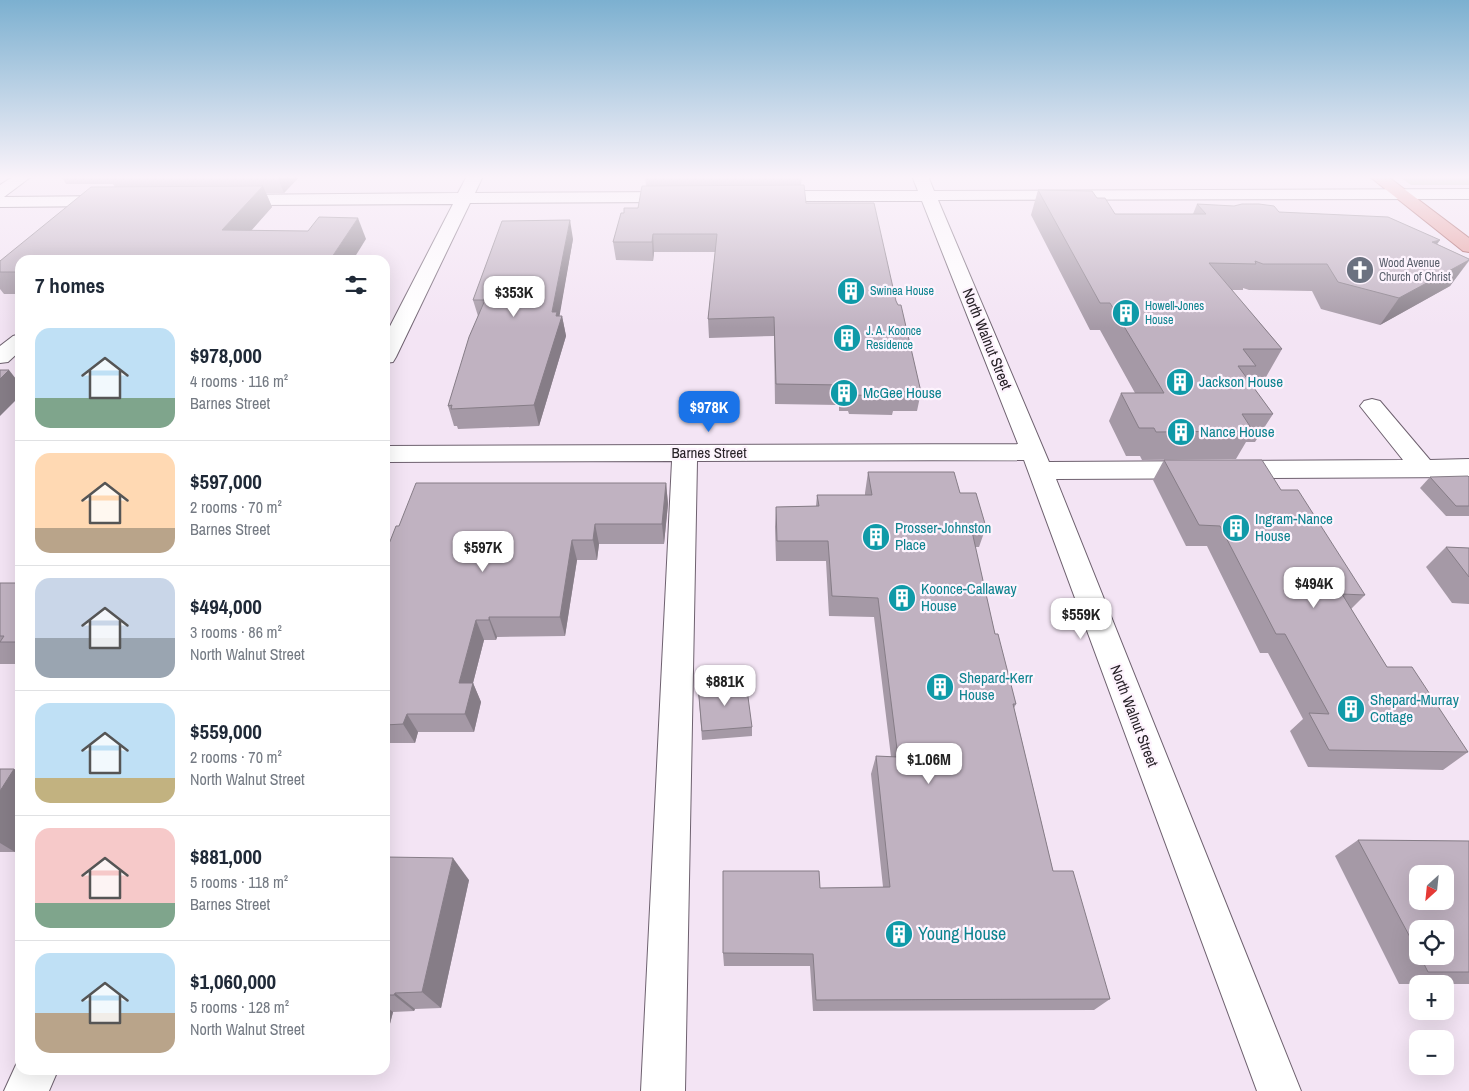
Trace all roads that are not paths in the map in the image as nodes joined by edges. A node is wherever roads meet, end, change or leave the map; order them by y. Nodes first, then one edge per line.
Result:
1 (451, 227) edge
2 (941, 227) edge
3 (1442, 227) edge
4 (1469, 248) edge
5 (0, 340) edge
6 (15, 340) edge
7 (390, 342) edge
8 (15, 344) edge
9 (0, 357) edge
10 (1372, 406) dead end
11 (686, 453) junction
12 (390, 454) edge
13 (1037, 462) junction
14 (1424, 468) junction
15 (1469, 468) edge
16 (34, 1075) edge
17 (26, 1091) edge
18 (663, 1091) edge
19 (1279, 1091) edge

1 - 7 street
2 - 13 street, North Walnut Street
3 - 4 main road
5 - 6 street
8 - 9 street
10 - 14 street
11 - 12 street, Barnes Street
11 - 13 street, Barnes Street
11 - 18 street
13 - 14 street, Barnes Street
13 - 19 street, North Walnut Street
14 - 15 street, Barnes Street
16 - 17 street

